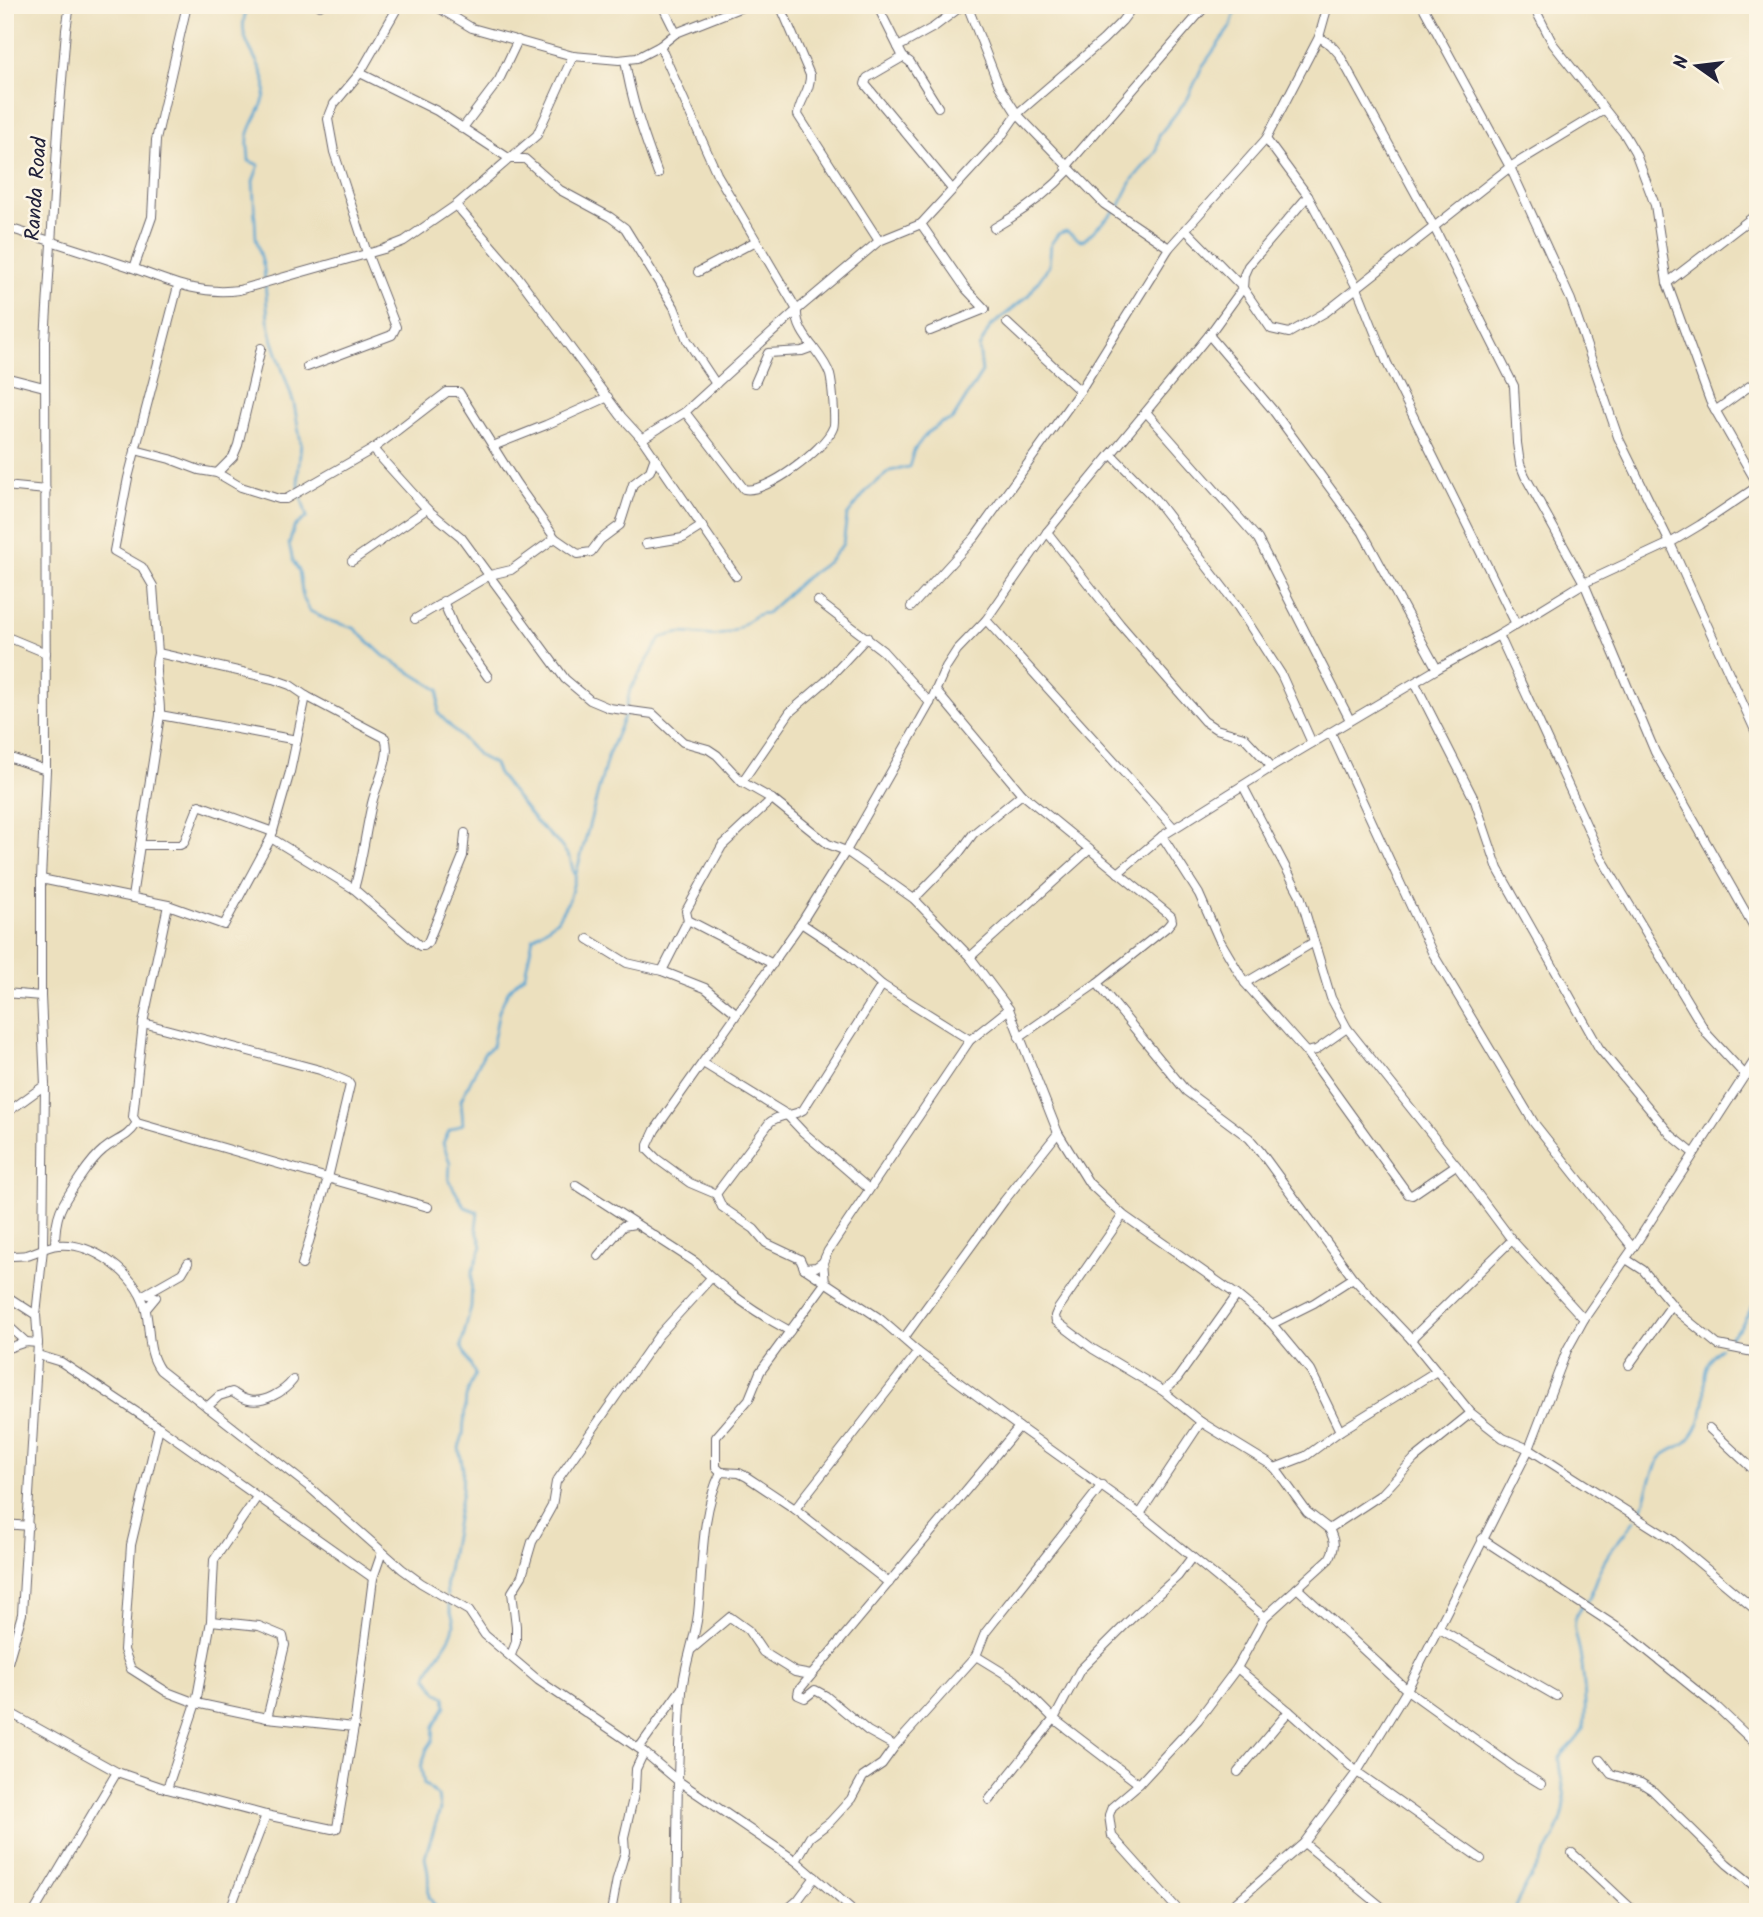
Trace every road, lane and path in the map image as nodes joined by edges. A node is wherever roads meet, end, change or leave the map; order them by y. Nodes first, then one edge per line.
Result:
1 (70, 5) edge
2 (187, 5) edge
3 (209, 5) edge
4 (220, 5) edge
5 (398, 5) edge
6 (434, 5) edge
7 (662, 5) edge
8 (747, 5) edge
9 (780, 5) edge
10 (877, 5) edge
11 (965, 5) edge
12 (1134, 5) edge
13 (1328, 5) edge
14 (1422, 5) edge
15 (1533, 5) edge
16 (1203, 8) dead end
17 (676, 33) junction
18 (1320, 37) junction
19 (518, 40) junction
20 (660, 46) junction
21 (898, 47) junction
22 (573, 55) junction
23 (903, 57) junction
24 (625, 60) junction
25 (360, 73) junction
26 (938, 107) dead end
27 (1604, 110) junction
28 (1017, 114) junction
29 (462, 129) junction
30 (1266, 139) junction
31 (510, 159) junction
32 (1510, 167) junction
33 (1067, 169) junction
34 (658, 174) dead end
35 (952, 189) junction
36 (1308, 196) junction
37 (456, 205) junction
38 (1758, 213) edge
39 (921, 223) junction
40 (5, 227) edge
41 (1434, 227) junction
42 (994, 228) dead end
43 (1185, 229) junction
44 (51, 240) junction
45 (756, 241) junction
46 (880, 241) junction
47 (1169, 248) junction
48 (367, 253) junction
49 (134, 268) junction
50 (698, 272) dead end
51 (1667, 283) junction
52 (178, 286) junction
53 (1243, 288) junction
54 (1357, 288) junction
55 (797, 310) junction
56 (1007, 323) dead end
57 (929, 331) dead end
58 (1209, 335) junction
59 (813, 347) junction
60 (261, 348) dead end
61 (307, 367) dead end
62 (5, 377) edge
63 (1758, 380) edge
64 (755, 383) dead end
65 (716, 384) junction
66 (44, 387) junction
67 (1080, 391) junction
68 (608, 397) junction
69 (1715, 411) junction
70 (685, 412) junction
71 (1146, 412) junction
72 (642, 439) junction
73 (493, 446) junction
74 (373, 449) junction
75 (135, 450) junction
76 (1111, 454) junction
77 (654, 457) junction
78 (217, 473) junction
79 (1758, 485) edge
80 (5, 486) edge
81 (46, 490) junction
82 (426, 509) junction
83 (702, 526) junction
84 (1047, 532) junction
85 (555, 538) junction
86 (1670, 543) junction
87 (646, 544) dead end
88 (352, 561) dead end
89 (490, 575) junction
90 (736, 576) dead end
91 (1584, 583) junction
92 (443, 601) junction
93 (818, 601) dead end
94 (911, 607) dead end
95 (415, 619) dead end
96 (986, 620) junction
97 (1516, 624) junction
98 (1499, 635) junction
99 (5, 636) edge
100 (867, 637) junction
101 (46, 653) junction
102 (158, 653) junction
103 (1437, 668) junction
104 (488, 677) dead end
105 (1415, 683) junction
106 (936, 691) junction
107 (306, 696) junction
108 (930, 703) junction
109 (160, 715) junction
110 (1350, 720) junction
111 (1331, 733) junction
112 (1758, 737) edge
113 (297, 740) junction
114 (1312, 743) junction
115 (5, 756) edge
116 (1272, 767) junction
117 (46, 770) junction
118 (742, 782) junction
119 (1243, 786) junction
120 (1022, 794) junction
121 (772, 799) junction
122 (1174, 828) junction
123 (465, 833) dead end
124 (272, 835) junction
125 (1162, 836) junction
126 (140, 845) junction
127 (1089, 850) junction
128 (846, 851) junction
129 (1118, 873) junction
130 (41, 879) junction
131 (354, 889) junction
132 (132, 897) junction
133 (914, 899) junction
134 (167, 905) junction
135 (688, 920) junction
136 (801, 923) junction
137 (1758, 934) edge
138 (589, 939) dead end
139 (1314, 942) junction
140 (970, 957) junction
141 (773, 964) junction
142 (662, 971) junction
143 (1097, 983) junction
144 (1245, 984) junction
145 (883, 985) junction
146 (5, 993) edge
147 (41, 996) junction
148 (1009, 1009) junction
149 (736, 1013) junction
150 (143, 1023) junction
151 (1347, 1028) junction
152 (1018, 1037) junction
153 (970, 1040) junction
154 (1316, 1050) junction
155 (1306, 1052) junction
156 (1758, 1055) edge
157 (704, 1063) junction
158 (1314, 1063) junction
159 (1751, 1065) junction
160 (1746, 1076) junction
161 (1758, 1076) edge
162 (45, 1085) junction
163 (5, 1114) edge
164 (786, 1114) junction
165 (137, 1123) junction
166 (1058, 1133) junction
167 (1693, 1153) junction
168 (1457, 1165) junction
169 (328, 1178) junction
170 (576, 1185) dead end
171 (869, 1189) junction
172 (716, 1194) junction
173 (428, 1207) dead end
174 (1123, 1215) junction
175 (635, 1224) junction
176 (1512, 1240) junction
177 (55, 1245) junction
178 (1633, 1248) junction
179 (43, 1249) junction
180 (5, 1256) edge
181 (598, 1256) dead end
182 (1626, 1259) junction
183 (823, 1262) junction
184 (188, 1263) dead end
185 (302, 1265) dead end
186 (804, 1268) junction
187 (711, 1278) junction
188 (1353, 1278) junction
189 (825, 1283) junction
190 (5, 1295) edge
191 (1237, 1295) junction
192 (1671, 1306) junction
193 (146, 1309) junction
194 (36, 1315) junction
195 (1584, 1319) junction
196 (5, 1323) edge
197 (1272, 1324) junction
198 (790, 1331) junction
199 (904, 1338) junction
200 (1411, 1339) junction
201 (26, 1342) junction
202 (38, 1343) junction
203 (5, 1349) edge
204 (918, 1352) junction
205 (1758, 1353) edge
206 (38, 1355) junction
207 (1629, 1365) dead end
208 (1435, 1372) junction
209 (293, 1380) dead end
210 (1163, 1391) junction
211 (206, 1407) junction
212 (1471, 1413) junction
213 (1201, 1422) junction
214 (159, 1427) junction
215 (1019, 1427) junction
216 (1709, 1428) dead end
217 (1340, 1431) junction
218 (1529, 1449) junction
219 (1275, 1468) junction
220 (721, 1472) junction
221 (1758, 1474) edge
222 (1102, 1485) junction
223 (257, 1497) junction
224 (795, 1509) junction
225 (1140, 1514) junction
226 (5, 1524) edge
227 (29, 1526) junction
228 (1329, 1529) junction
229 (1482, 1539) junction
230 (383, 1552) junction
231 (1192, 1557) junction
232 (373, 1577) junction
233 (889, 1583) junction
234 (1297, 1588) junction
235 (1758, 1612) edge
236 (1265, 1617) junction
237 (211, 1621) junction
238 (1438, 1628) junction
239 (692, 1649) junction
240 (511, 1655) junction
241 (976, 1656) junction
242 (1237, 1668) junction
243 (5, 1673) edge
244 (811, 1675) junction
245 (682, 1688) junction
246 (1407, 1690) junction
247 (1556, 1696) dead end
248 (196, 1703) junction
249 (5, 1710) edge
250 (1289, 1711) junction
251 (267, 1718) junction
252 (1054, 1719) junction
253 (354, 1727) junction
254 (895, 1746) junction
255 (1758, 1746) edge
256 (642, 1750) junction
257 (1600, 1760) dead end
258 (117, 1772) junction
259 (1238, 1772) dead end
260 (1357, 1772) junction
261 (677, 1780) junction
262 (1139, 1784) junction
263 (1541, 1784) dead end
264 (167, 1789) junction
265 (989, 1800) dead end
266 (266, 1815) junction
267 (1304, 1843) junction
268 (1572, 1853) dead end
269 (1481, 1859) dead end
270 (796, 1861) junction
271 (815, 1877) junction
272 (1758, 1889) edge
273 (34, 1912) edge
274 (229, 1912) edge
275 (611, 1912) edge
276 (676, 1912) edge
277 (785, 1912) edge
278 (855, 1912) edge
279 (1181, 1912) edge
280 (1225, 1912) edge
281 (1388, 1912) edge
282 (1635, 1912) edge

1 - 44 street, Randa Road
2 - 49 street
3 - 4 street
5 - 25 street
6 - 19 street
7 - 17 street
8 - 17 street
9 - 46 street
10 - 21 street
11 - 21 street
11 - 28 street
12 - 28 street
13 - 18 street
14 - 32 street
15 - 27 street
16 - 33 street
17 - 20 street
18 - 30 street
18 - 41 street
19 - 22 street
19 - 29 street
20 - 24 street
20 - 45 street
21 - 23 street
22 - 24 street
22 - 31 street
23 - 26 street
23 - 35 street
24 - 34 street
25 - 29 street
25 - 48 street
27 - 32 street
27 - 51 street
28 - 33 street
28 - 35 street
29 - 31 street
30 - 36 street
30 - 43 street
31 - 37 street
31 - 65 street
32 - 41 street
32 - 86 street
33 - 42 street
33 - 47 street
35 - 39 street
36 - 53 street
36 - 54 street
37 - 48 street
37 - 68 street
38 - 51 street
39 - 46 street
39 - 57 street
40 - 44 street
41 - 54 street
41 - 91 street
43 - 47 street
43 - 53 street
44 - 49 street
44 - 66 street, Randa Road
45 - 50 street
45 - 55 street
46 - 55 street
47 - 67 street
48 - 52 street
48 - 61 street
49 - 52 street
51 - 69 street
52 - 75 street
53 - 54 street
53 - 58 street
54 - 97 street
55 - 59 street
55 - 65 street
56 - 67 street
58 - 71 street
58 - 103 street
59 - 64 street
59 - 70 street
60 - 78 street
62 - 66 street
63 - 69 street
65 - 70 street
66 - 81 street, Randa Road
67 - 94 street
68 - 72 street
68 - 73 street
69 - 79 street
70 - 72 street
71 - 76 street
71 - 110 street
72 - 77 street
73 - 74 street
73 - 85 street
74 - 78 street
74 - 82 street
75 - 78 street
75 - 102 street
76 - 84 street
76 - 114 street
77 - 83 street
77 - 85 street
79 - 86 street
80 - 81 street
81 - 101 street, Randa Road
82 - 88 street
82 - 89 street
83 - 87 street
83 - 90 street
84 - 96 street
84 - 116 street
85 - 89 street
86 - 91 street
86 - 112 street
89 - 92 street
89 - 118 street
91 - 97 street
91 - 137 street
92 - 95 street
92 - 104 street
93 - 100 street
96 - 106 street
96 - 122 street
97 - 98 street
98 - 103 street
98 - 160 street
99 - 101 street
100 - 108 street
100 - 118 street
101 - 117 street, Randa Road
102 - 107 street
102 - 109 street
103 - 105 street
105 - 110 street
105 - 167 street
106 - 108 street
106 - 120 street
107 - 113 street
107 - 131 street
108 - 128 street
109 - 113 street
109 - 126 street
110 - 111 street
111 - 114 street
111 - 178 street
113 - 124 street
114 - 116 street
115 - 117 street
116 - 119 street
117 - 130 street, Randa Road
118 - 121 street
119 - 122 street
119 - 139 street
120 - 127 street
120 - 133 street
121 - 128 street
121 - 135 street
122 - 125 street
123 - 131 street
124 - 126 street
124 - 131 street
124 - 134 street
125 - 129 street
125 - 144 street
126 - 132 street
127 - 129 street
127 - 140 street
128 - 133 street
128 - 136 street
129 - 143 street
130 - 132 street
130 - 147 street, Randa Road
132 - 134 street
133 - 140 street
134 - 150 street
135 - 141 street
135 - 142 street
136 - 141 street
136 - 145 street
138 - 142 street
139 - 144 street
139 - 151 street
140 - 148 street
141 - 149 street
142 - 149 street
143 - 152 street
143 - 188 street
144 - 155 street
145 - 153 street
145 - 164 street
146 - 147 street
147 - 162 street, Randa Road
148 - 152 street
148 - 153 street
149 - 157 street
150 - 165 street
150 - 169 street
151 - 154 street
151 - 168 street
152 - 166 street
153 - 171 street
154 - 155 street
154 - 158 street
155 - 158 street
156 - 159 street
157 - 164 street
157 - 172 street
158 - 168 street
159 - 160 street
159 - 161 street
160 - 167 street
162 - 163 street
162 - 179 street, Randa Road
164 - 171 street
164 - 172 street
165 - 169 street
165 - 177 street
166 - 174 street
166 - 199 street
167 - 178 street
168 - 176 street
169 - 173 street
169 - 185 street
170 - 175 street
171 - 183 street
172 - 186 street
174 - 191 street
174 - 210 street
175 - 181 street
175 - 187 street
176 - 195 street
176 - 200 street
177 - 179 street
177 - 193 street
178 - 182 street
179 - 180 street
179 - 194 street, Randa Road
182 - 192 street
182 - 195 street
183 - 186 street
183 - 189 street
184 - 193 street
186 - 189 street
187 - 198 street
187 - 240 street
188 - 197 street
188 - 200 street
189 - 198 street
189 - 199 street
190 - 194 street
191 - 197 street
191 - 210 street
192 - 205 street
192 - 207 street
193 - 211 street
194 - 202 street, Randa Road
195 - 218 street
196 - 201 street
197 - 217 street
198 - 220 street
199 - 204 street
200 - 208 street
201 - 202 street
201 - 203 street
202 - 206 street, Randa Road
204 - 215 street
204 - 224 street
206 - 214 street
206 - 227 street, Randa Road
208 - 212 street
208 - 217 street
209 - 211 street
210 - 213 street
211 - 230 street
212 - 218 street
212 - 228 street
213 - 219 street
213 - 225 street
214 - 223 street
214 - 248 street
215 - 222 street
215 - 233 street
216 - 221 street
217 - 219 street
218 - 229 street
218 - 235 street
219 - 228 street
220 - 224 street
220 - 239 street
222 - 225 street
222 - 241 street
223 - 232 street
223 - 237 street
224 - 233 street
225 - 231 street
226 - 227 street
227 - 243 street, Randa Road
228 - 234 street
229 - 238 street
229 - 255 street
230 - 232 street
230 - 240 street
231 - 236 street
231 - 252 street
232 - 253 street
233 - 244 street
234 - 236 street
234 - 246 street
236 - 242 street
237 - 248 street
237 - 251 street
238 - 246 street
238 - 247 street
239 - 244 street
239 - 245 street
240 - 256 street
241 - 252 street
241 - 254 street
242 - 250 street
242 - 262 street
244 - 254 street
245 - 256 street
245 - 261 street
246 - 260 street
246 - 263 street
248 - 251 street
248 - 264 street
249 - 258 street
250 - 259 street
250 - 260 street
251 - 253 street
252 - 262 street
252 - 265 street
253 - 266 street
254 - 270 street
256 - 261 street
256 - 275 street
257 - 272 street
258 - 264 street
258 - 273 street
260 - 267 street
260 - 269 street
261 - 270 street
261 - 276 street
262 - 279 street
264 - 266 street
266 - 274 street
267 - 280 street
267 - 281 street
268 - 282 street
270 - 271 street
271 - 277 street
271 - 278 street

